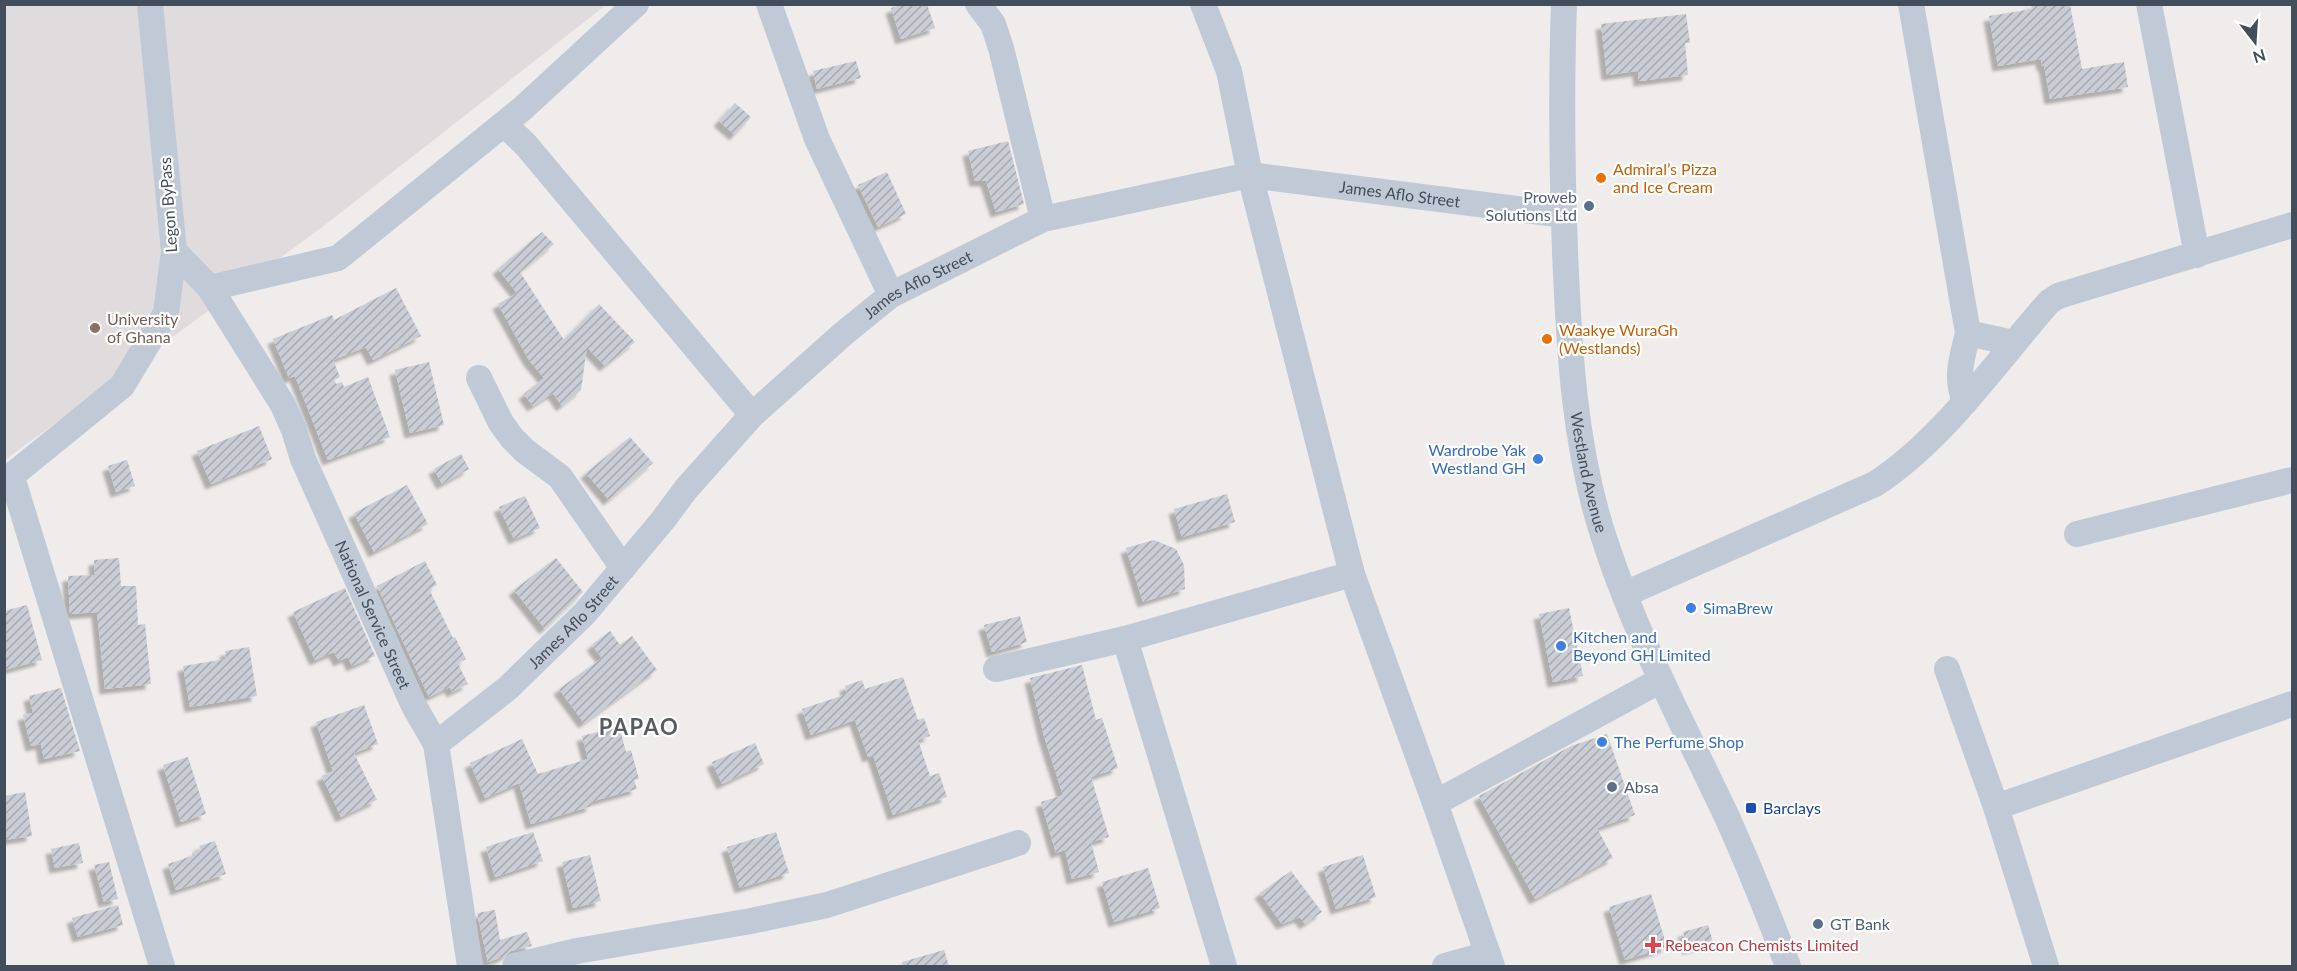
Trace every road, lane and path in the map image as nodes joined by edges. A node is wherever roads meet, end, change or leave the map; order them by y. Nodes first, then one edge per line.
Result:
1 (150, 4) edge
2 (636, 4) edge
3 (769, 4) edge
4 (978, 4) edge
5 (1203, 4) edge
6 (1564, 4) edge
7 (1911, 4) edge
8 (2149, 4) edge
9 (504, 124) junction
10 (1250, 175) junction
11 (1564, 215) junction
12 (1043, 219) junction
13 (2292, 225) edge
14 (174, 250) junction
15 (2197, 255) junction
16 (210, 288) junction
17 (891, 295) junction
18 (1968, 333) junction
19 (2013, 343) junction
20 (478, 378) dead end
21 (1965, 402) junction
22 (752, 415) junction
23 (8, 480) edge
24 (2292, 480) edge
25 (2078, 534) dead end
26 (623, 568) junction
27 (1352, 574) junction
28 (1625, 594) junction
29 (1125, 639) junction
30 (996, 669) dead end
31 (1947, 669) dead end
32 (1661, 680) junction
33 (2292, 704) edge
34 (436, 744) junction
35 (1435, 803) junction
36 (1996, 807) junction
37 (1018, 843) dead end
38 (1490, 960) edge
39 (162, 966) edge
40 (470, 966) edge
41 (515, 966) edge
42 (1224, 966) edge
43 (1445, 966) edge
44 (1788, 966) edge
45 (2046, 966) edge

1 - 14 street, Legon ByPass
2 - 9 street
3 - 17 street
4 - 12 street
5 - 10 street
6 - 11 street, Westland Avenue
7 - 18 street
8 - 15 street
9 - 16 street
9 - 22 street
10 - 11 street, James Aflo Street
10 - 12 street, James Aflo Street
10 - 27 street
11 - 28 street, Westland Avenue
12 - 17 street, James Aflo Street
13 - 15 street
14 - 16 street, National Service Street
14 - 23 street, Legon ByPass
15 - 19 street
16 - 34 street, National Service Street
17 - 22 street, James Aflo Street
18 - 19 street
18 - 21 street
19 - 21 street
20 - 26 street
21 - 28 street
22 - 26 street, James Aflo Street
23 - 39 street
24 - 25 street
26 - 34 street, James Aflo Street
27 - 29 street
27 - 35 street
28 - 32 street, Westland Avenue
29 - 30 street
29 - 42 street
31 - 36 street
32 - 35 street
32 - 44 street, Westland Avenue
33 - 36 street
34 - 40 street, National Service Street
35 - 38 street
36 - 45 street
37 - 41 street
38 - 43 street

